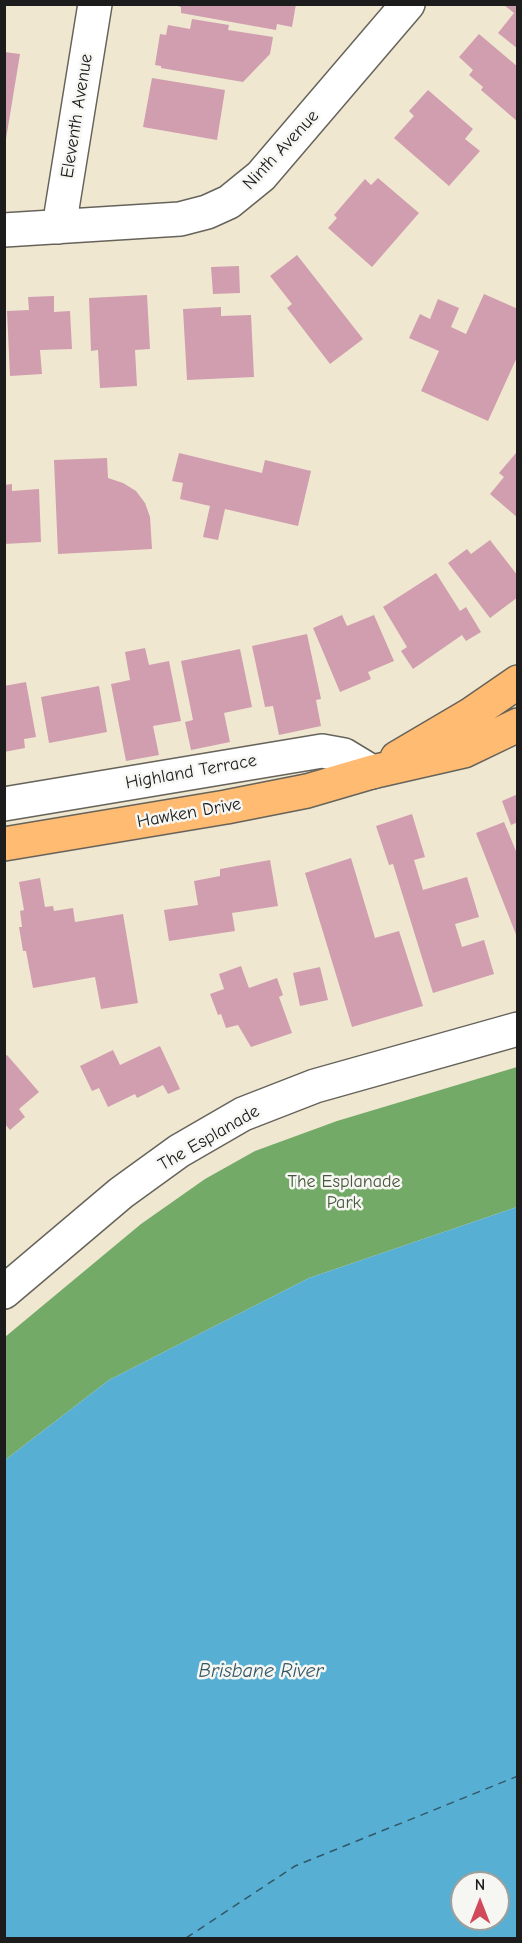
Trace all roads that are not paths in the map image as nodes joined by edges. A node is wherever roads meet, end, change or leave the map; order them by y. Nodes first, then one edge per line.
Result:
1 (95, 4) edge
2 (408, 4) edge
3 (59, 227) junction
4 (4, 230) edge
5 (518, 682) edge
6 (518, 725) edge
7 (372, 772) junction
8 (4, 804) edge
9 (4, 844) edge
10 (518, 1029) edge
11 (4, 1292) edge

1 - 3 street, Eleventh Avenue
2 - 3 street, Ninth Avenue
3 - 4 street, Ninth Avenue
5 - 7 main road, Hawken Drive
6 - 7 main road, Hawken Drive
7 - 8 street, Highland Terrace
7 - 9 main road, Hawken Drive
10 - 11 street, The Esplanade

